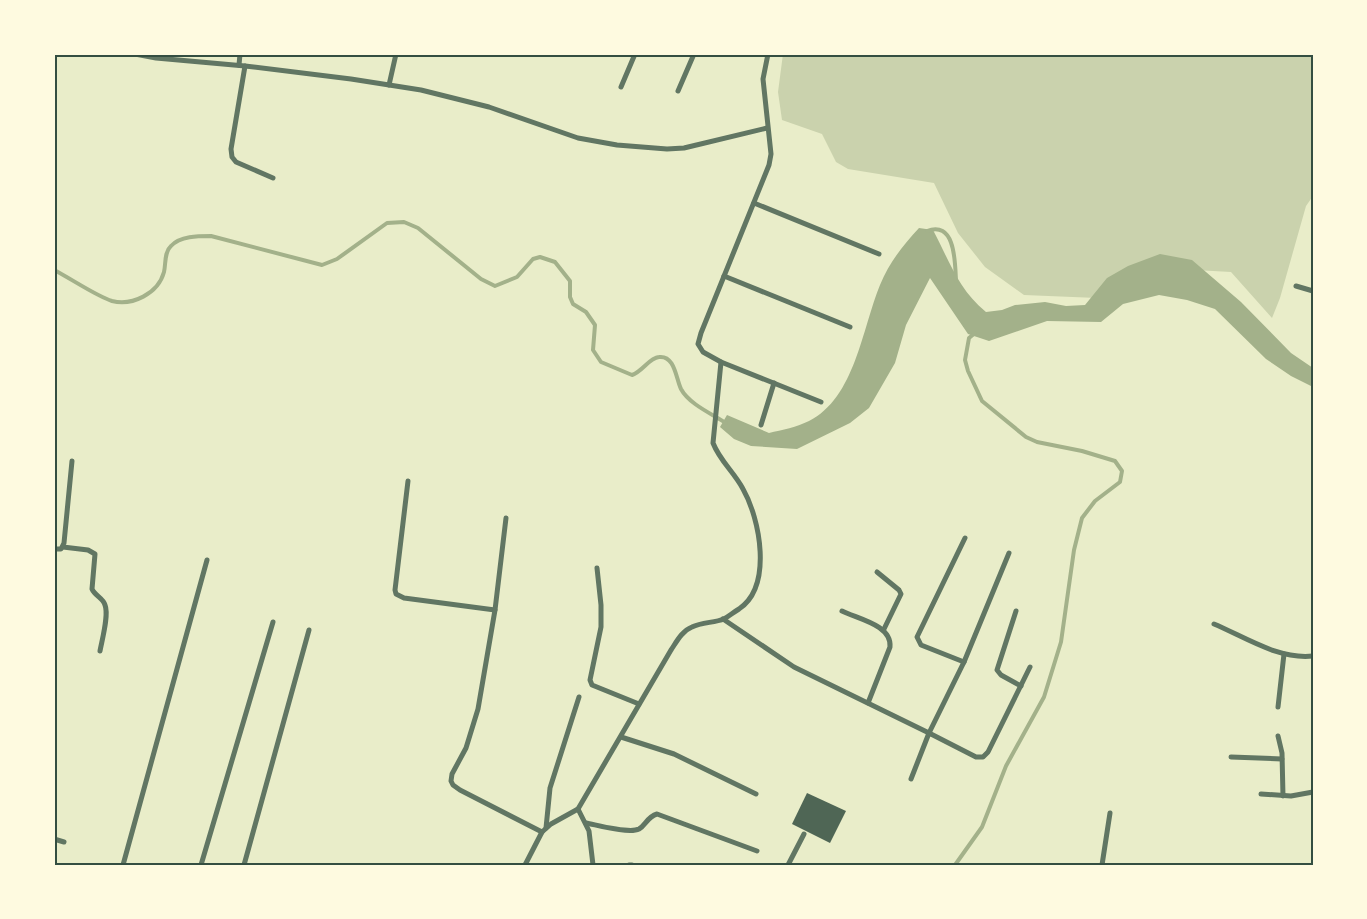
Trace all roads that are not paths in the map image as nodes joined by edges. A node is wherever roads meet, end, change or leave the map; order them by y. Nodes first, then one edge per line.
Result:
1 (135, 54) edge
2 (240, 54) edge
3 (396, 54) edge
4 (635, 54) edge
5 (694, 54) edge
6 (768, 54) edge
7 (242, 65) junction
8 (389, 85) junction
9 (621, 87) dead end
10 (678, 91) dead end
11 (767, 128) junction
12 (273, 177) dead end
13 (754, 203) junction
14 (879, 254) dead end
15 (724, 276) junction
16 (1296, 286) dead end
17 (1313, 291) edge
18 (850, 327) dead end
19 (721, 362) junction
20 (774, 383) junction
21 (821, 402) dead end
22 (761, 425) dead end
23 (72, 461) dead end
24 (408, 481) dead end
25 (506, 518) dead end
26 (965, 538) dead end
27 (63, 547) junction
28 (54, 549) edge
29 (1009, 553) dead end
30 (207, 560) dead end
31 (597, 568) dead end
32 (877, 572) dead end
33 (495, 610) junction
34 (842, 611) dead end
35 (1016, 611) dead end
36 (723, 619) junction
37 (273, 622) dead end
38 (1214, 624) dead end
39 (884, 629) junction
40 (309, 630) dead end
41 (100, 651) dead end
42 (1284, 654) junction
43 (1313, 656) edge
44 (964, 662) junction
45 (1030, 667) dead end
46 (1021, 686) junction
47 (579, 697) dead end
48 (868, 703) junction
49 (639, 704) junction
50 (1278, 707) dead end
51 (929, 733) junction
52 (1278, 736) dead end
53 (621, 737) junction
54 (1231, 757) dead end
55 (1282, 759) junction
56 (910, 779) dead end
57 (1313, 792) edge
58 (756, 794) dead end
59 (1261, 794) dead end
60 (1283, 796) junction
61 (578, 809) junction
62 (1110, 813) dead end
63 (586, 823) junction
64 (544, 830) junction
65 (804, 834) dead end
66 (54, 839) edge
67 (64, 842) dead end
68 (757, 851) dead end
69 (123, 865) edge
70 (201, 865) edge
71 (243, 865) edge
72 (525, 865) edge
73 (592, 865) edge
74 (788, 865) edge
75 (1102, 865) edge

1 - 7 street
2 - 7 street
3 - 8 street
4 - 9 street
5 - 10 street
6 - 11 street
7 - 8 street
7 - 12 street
8 - 11 street
11 - 13 street
13 - 14 street
13 - 15 street
15 - 18 street
15 - 19 street
16 - 17 street
19 - 20 street
19 - 36 street
20 - 21 street
20 - 22 street
23 - 27 street
24 - 33 street
25 - 33 street
26 - 44 street
27 - 28 street
27 - 41 street
29 - 44 street
30 - 69 street
31 - 49 street
32 - 39 street
33 - 64 street
34 - 39 street
35 - 46 street
36 - 48 street
36 - 49 street
37 - 70 street
38 - 42 street
39 - 48 street
40 - 71 street
42 - 43 street
42 - 50 street
44 - 51 street
45 - 46 street
46 - 51 street
47 - 64 street
48 - 51 street
49 - 53 street
51 - 56 street
52 - 55 street
53 - 58 street
53 - 61 street
54 - 55 street
55 - 60 street
57 - 60 street
59 - 60 street
61 - 63 street
61 - 64 street
62 - 75 street
63 - 68 street
63 - 73 street
64 - 72 street
65 - 74 street
66 - 67 street

